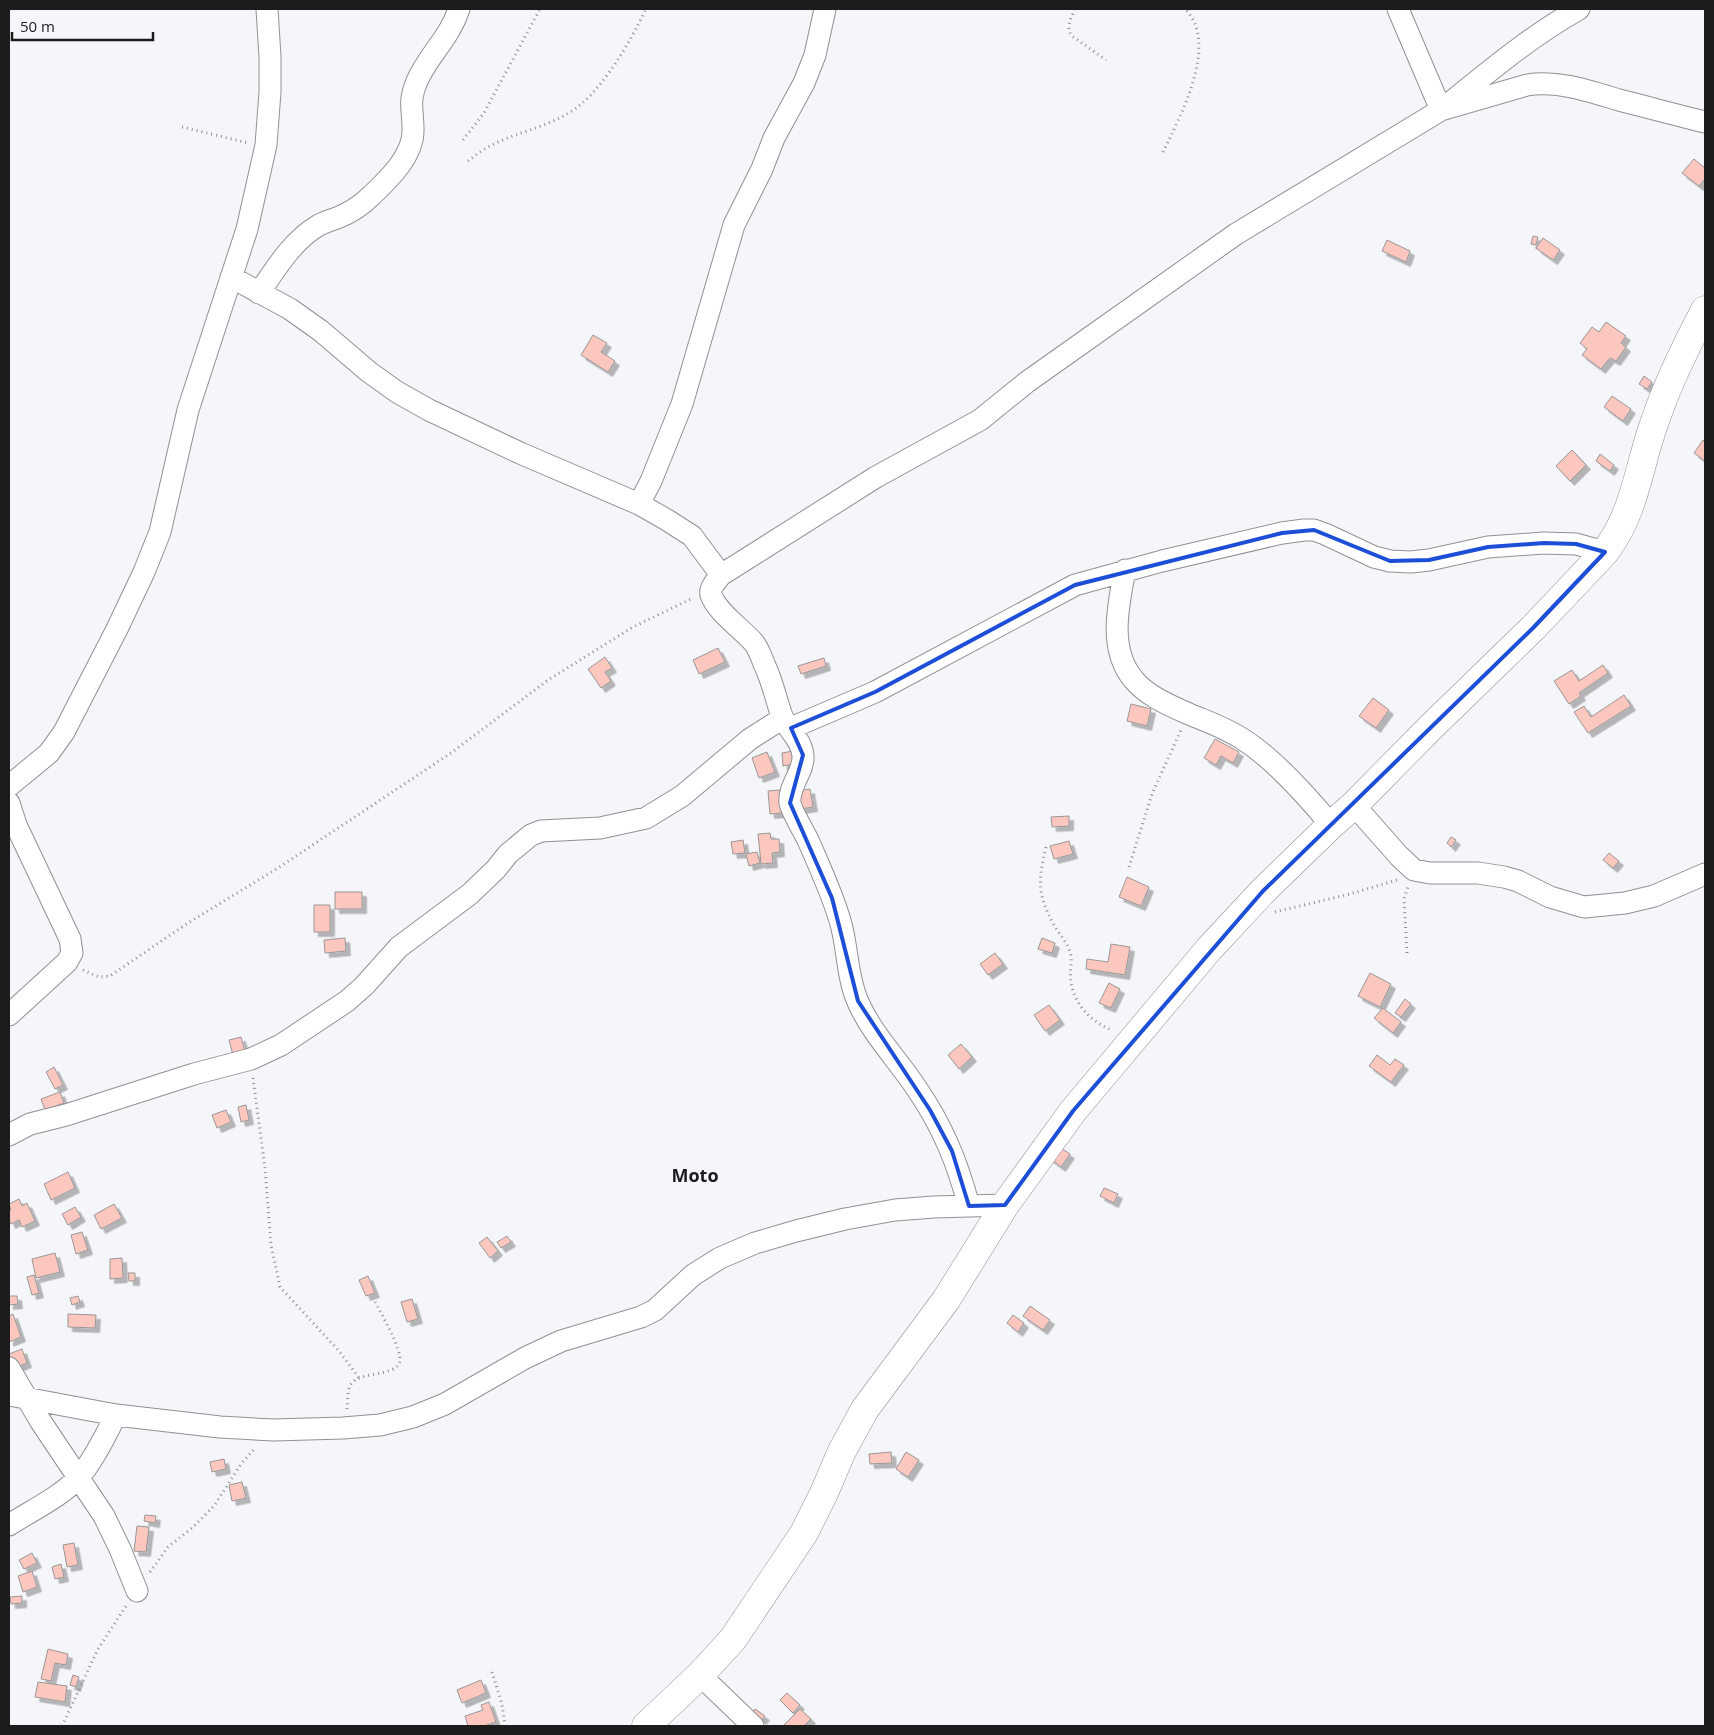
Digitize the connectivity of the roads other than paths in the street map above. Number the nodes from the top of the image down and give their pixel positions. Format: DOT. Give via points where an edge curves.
graph roads {
  1 [pos="267,9"];
  2 [pos="459,9"];
  3 [pos="825,9"];
  4 [pos="1398,9"];
  5 [pos="1579,9"];
  6 [pos="1441,110"];
  7 [pos="1705,122"];
  8 [pos="231,277"];
  9 [pos="259,293"];
  10 [pos="1705,310"];
  11 [pos="639,504"];
  12 [pos="1605,552"];
  13 [pos="1125,570"];
  14 [pos="716,582"];
  15 [pos="787,723"];
  16 [pos="9,786"];
  17 [pos="9,804"];
  18 [pos="1354,805"];
  19 [pos="1331,825"];
  20 [pos="1705,874"];
  21 [pos="9,1015"];
  22 [pos="9,1135"];
  23 [pos="1006,1205"];
  24 [pos="969,1206"];
  25 [pos="9,1368"];
  26 [pos="17,1396"];
  27 [pos="116,1415"];
  28 [pos="79,1477"];
  29 [pos="9,1525"];
  30 [pos="137,1591"];
  31 [pos="700,1675"];
  32 [pos="646,1726"];
  33 [pos="753,1726"];
  1 -- 8 [label="street" via="270,92 266,145 247,229"];
  2 -- 9 [label="street" via="450,32 417,82 411,99 414,128 406,155 372,196 356,208 321,224 292,247"];
  3 -- 11 [label="street" via="815,54 804,83 774,138 734,225 682,404"];
  4 -- 6 [label="street"];
  5 -- 6 [label="street" via="1541,32"];
  6 -- 7 [label="street" via="1542,83 1559,84"];
  6 -- 14 [label="street" via="1236,234 1026,382 980,420 876,477"];
  8 -- 9 [label="street"];
  8 -- 16 [label="street" via="188,410 160,532 144,572 64,732 49,753"];
  9 -- 11 [label="street" via="290,310 369,372 429,410"];
  10 -- 12 [label="street" via="1657,414 1629,511"];
  11 -- 14 [label="street" via="692,536"];
  12 -- 13 [label="street" via="1576,544 1544,544 1488,547 1429,560 1390,562 1325,534 1304,530"];
  12 -- 18 [label="street"];
  13 -- 15 [label="street" via="1075,585 875,692"];
  13 -- 19 [label="street" via="1117,632 1125,666 1134,680 1144,690 1245,741 1307,797"];
  14 -- 15 [label="street" via="711,594 718,606 755,644"];
  15 -- 22 [label="street" via="750,739 682,796 646,818 600,828 541,831 531,835 470,894 399,947 347,1001 281,1045 251,1059 30,1124"];
  15 -- 24 [label="street" via="799,741 803,755 790,803 835,907 858,1002 934,1116 952,1152"];
  17 -- 21 [label="street" via="70,939 72,953 67,962"];
  18 -- 19 [label="street"];
  18 -- 20 [label="street" via="1413,873 1478,873 1504,877 1550,897 1584,907 1626,903 1654,896"];
  19 -- 23 [label="street" via="1209,949 1073,1111"];
  23 -- 24 [label="street"];
  23 -- 31 [label="street" via="946,1300 865,1409 804,1533 733,1638"];
  24 -- 27 [label="street" via="895,1210 756,1243 720,1258 692,1275 655,1310 544,1349 445,1404 413,1417 343,1428 272,1430 220,1428"];
  25 -- 26 [label="street"];
  26 -- 27 [label="street"];
  26 -- 28 [label="street"];
  27 -- 28 [label="street"];
  28 -- 29 [label="street"];
  28 -- 30 [label="street" via="110,1527"];
  31 -- 32 [label="street"];
  31 -- 33 [label="street"];
}
